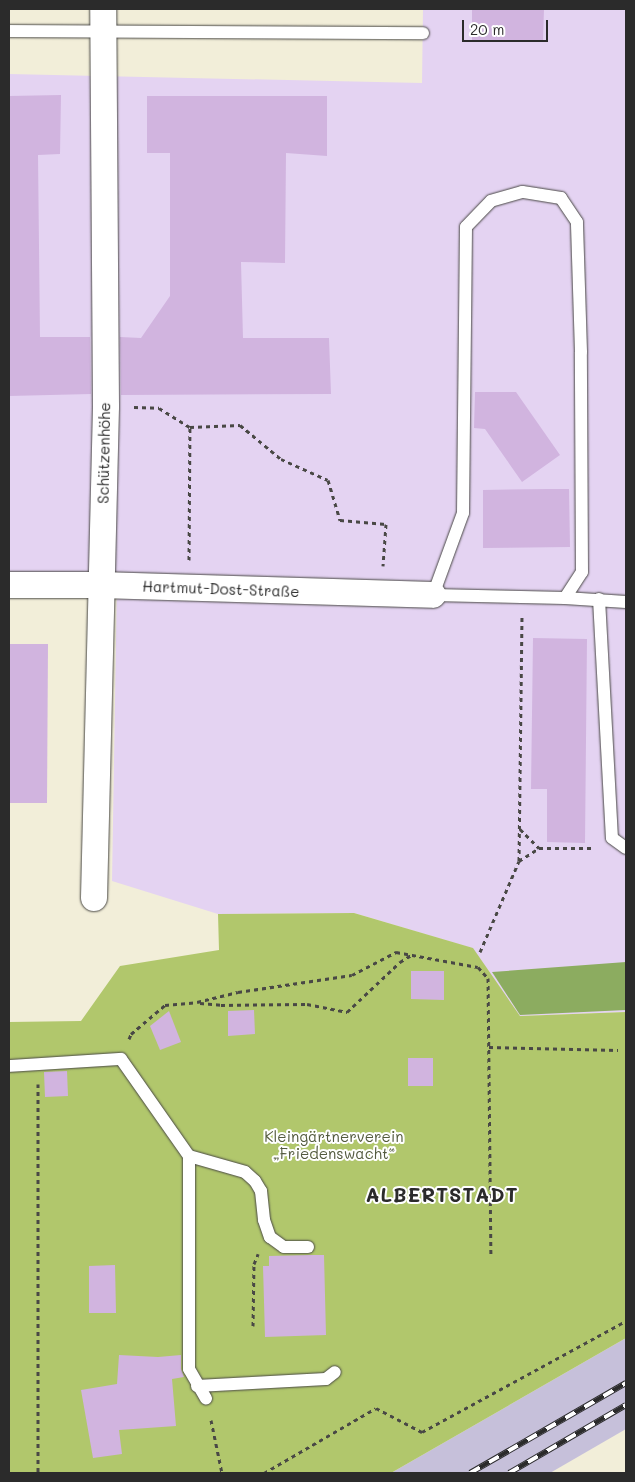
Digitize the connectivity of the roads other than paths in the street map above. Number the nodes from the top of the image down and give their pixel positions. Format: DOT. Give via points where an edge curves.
graph roads {
  1 [pos="103,20"];
  2 [pos="9,31"];
  3 [pos="423,33"];
  4 [pos="9,585"];
  5 [pos="100,585"];
  6 [pos="433,595"];
  7 [pos="565,598"];
  8 [pos="599,599"];
  9 [pos="626,602"];
  10 [pos="626,848"];
  11 [pos="94,898"];
  12 [pos="9,1066"];
  13 [pos="189,1156"];
  14 [pos="308,1247"];
  15 [pos="335,1372"];
  16 [pos="197,1386"];
  17 [pos="206,1399"];
  1 -- 2 [label="lane"];
  1 -- 3 [label="lane"];
  1 -- 5 [label="street, Schützenhöhe" via="106,406"];
  4 -- 5 [label="street, Hartmut-Dost-Straße"];
  5 -- 6 [label="street, Hartmut-Dost-Straße"];
  5 -- 11 [label="street, Schützenhöhe"];
  6 -- 7 [label="lane"];
  6 -- 7 [label="lane" via="462,513 466,227 491,201 522,192 561,198 577,222 582,572"];
  7 -- 8 [label="lane"];
  8 -- 9 [label="lane"];
  8 -- 10 [label="lane" via="612,838"];
  12 -- 13 [label="lane" via="122,1059"];
  13 -- 14 [label="lane" via="235,1167 255,1180 261,1190 264,1220 270,1237 284,1247"];
  13 -- 16 [label="lane" via="189,1369"];
  15 -- 16 [label="lane" via="326,1379"];
  16 -- 17 [label="lane"];
}
